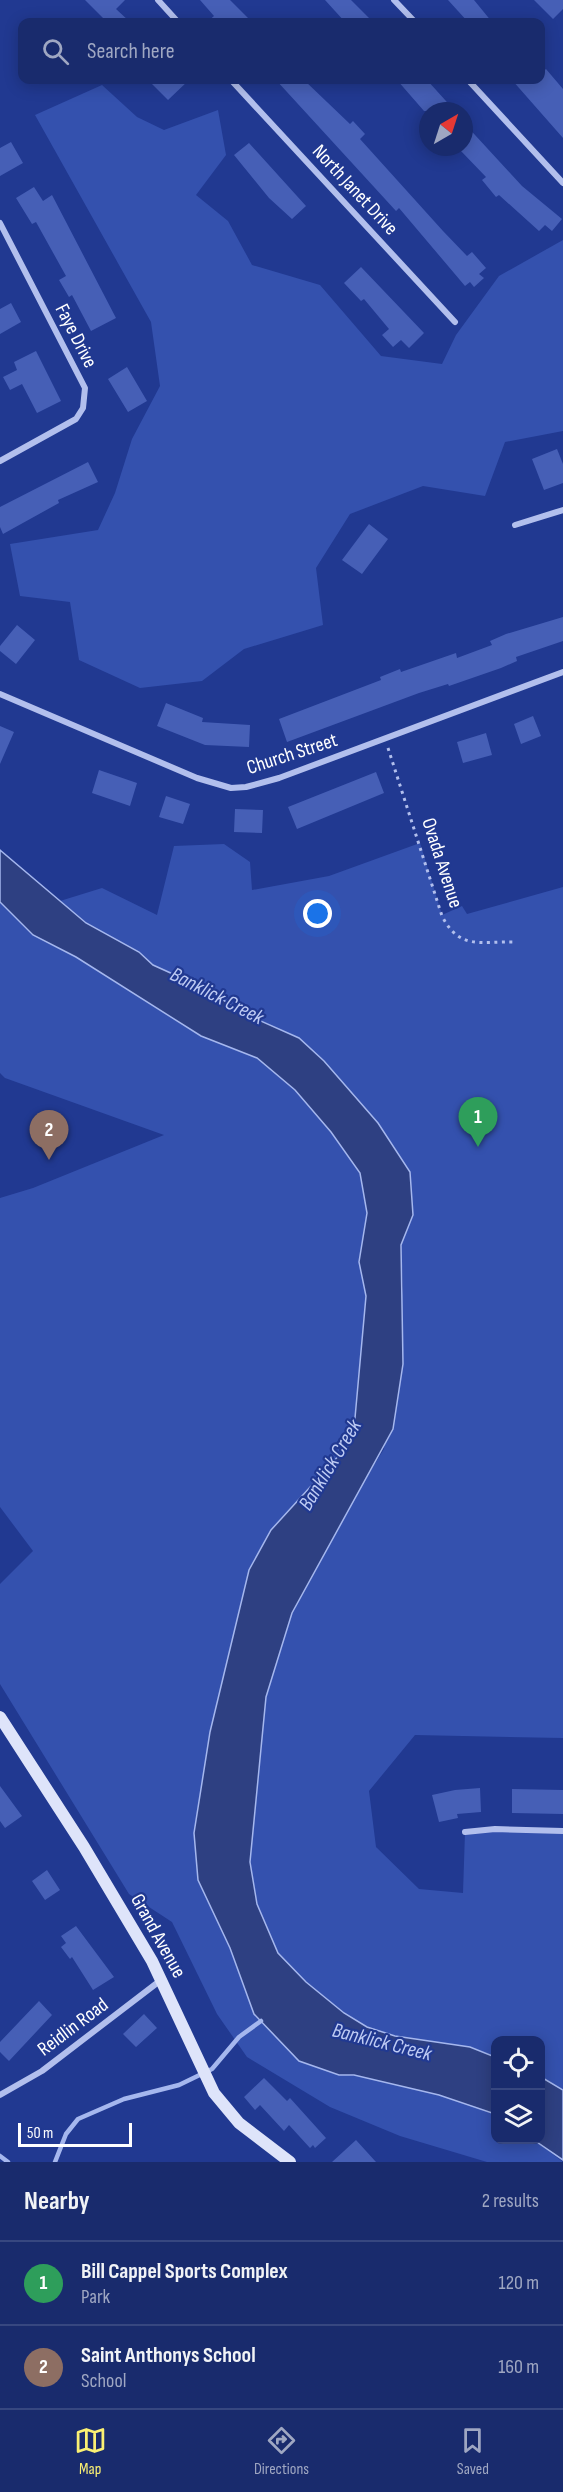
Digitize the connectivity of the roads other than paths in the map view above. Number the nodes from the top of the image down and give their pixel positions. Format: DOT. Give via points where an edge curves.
graph roads {
  1 [pos="158,0"];
  2 [pos="394,0"];
  3 [pos="174,18"];
  4 [pos="411,18"];
  5 [pos="235,84"];
  6 [pos="472,84"];
  7 [pos="563,183"];
  8 [pos="0,223"];
  9 [pos="455,322"];
  10 [pos="0,461"];
  11 [pos="563,510"];
  12 [pos="515,525"];
  13 [pos="563,672"];
  14 [pos="0,694"];
  15 [pos="0,1717"];
  16 [pos="563,1831"];
  17 [pos="465,1832"];
  18 [pos="162,1980"];
  19 [pos="0,2095"];
  20 [pos="290,2162"];
  1 -- 3 [label="street"];
  2 -- 4 [label="street"];
  5 -- 9 [label="street, North Janet Drive"];
  6 -- 7 [label="street"];
  8 -- 10 [label="street, Faye Drive" via="85,388 83,408 76,419"];
  11 -- 12 [label="street"];
  13 -- 14 [label="street, Church Street" via="279,778 231,788 197,778"];
  15 -- 18 [label="street, Grand Avenue" via="84,1847"];
  16 -- 17 [label="street"];
  18 -- 19 [label="street, Reidlin Road" via="42,2071"];
  18 -- 20 [label="street, Grand Avenue" via="210,2085 239,2122"];
}
